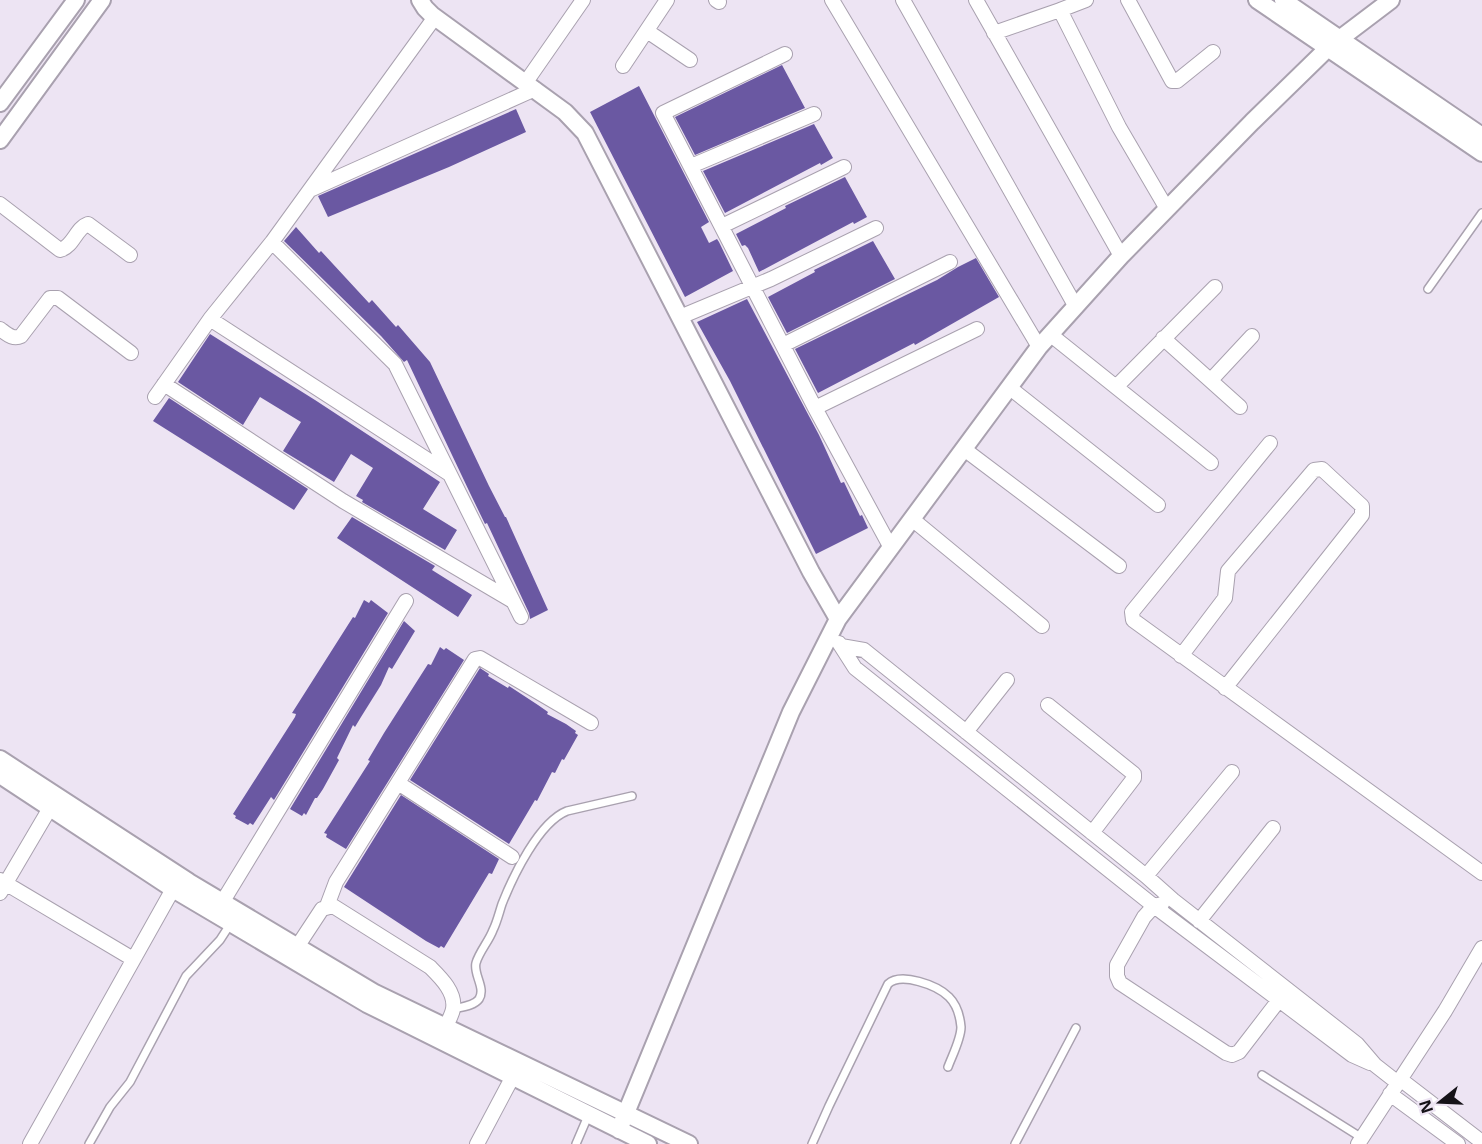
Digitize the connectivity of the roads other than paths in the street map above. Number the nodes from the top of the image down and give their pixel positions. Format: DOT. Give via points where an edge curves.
graph roads {
  1 [pos="76,0"];
  2 [pos="102,0"];
  3 [pos="420,0"];
  4 [pos="583,0"];
  5 [pos="667,0"];
  6 [pos="832,0"];
  7 [pos="903,0"];
  8 [pos="976,0"];
  9 [pos="1086,0"];
  10 [pos="1128,0"];
  11 [pos="1257,0"];
  12 [pos="1283,0"];
  13 [pos="1391,0"];
  14 [pos="1060,10"];
  15 [pos="435,17"];
  16 [pos="647,31"];
  17 [pos="994,33"];
  18 [pos="1335,42"];
  19 [pos="1212,52"];
  20 [pos="785,54"];
  21 [pos="690,60"];
  22 [pos="623,66"];
  23 [pos="531,86"];
  24 [pos="0,103"];
  25 [pos="814,114"];
  26 [pos="1482,136"];
  27 [pos="0,141"];
  28 [pos="1482,153"];
  29 [pos="691,166"];
  30 [pos="844,167"];
  31 [pos="310,189"];
  32 [pos="0,204"];
  33 [pos="1167,209"];
  34 [pos="1482,213"];
  35 [pos="722,226"];
  36 [pos="876,228"];
  37 [pos="272,242"];
  38 [pos="130,255"];
  39 [pos="1121,256"];
  40 [pos="950,262"];
  41 [pos="753,287"];
  42 [pos="1215,287"];
  43 [pos="1428,289"];
  44 [pos="1076,307"];
  45 [pos="680,318"];
  46 [pos="210,319"];
  47 [pos="0,329"];
  48 [pos="977,329"];
  49 [pos="1051,335"];
  50 [pos="1252,336"];
  51 [pos="1163,338"];
  52 [pos="783,345"];
  53 [pos="1039,347"];
  54 [pos="131,353"];
  55 [pos="1211,380"];
  56 [pos="164,384"];
  57 [pos="1116,387"];
  58 [pos="1010,388"];
  59 [pos="155,398"];
  60 [pos="1240,406"];
  61 [pos="815,408"];
  62 [pos="1270,443"];
  63 [pos="964,449"];
  64 [pos="1211,462"];
  65 [pos="449,474"];
  66 [pos="1158,505"];
  67 [pos="912,519"];
  68 [pos="891,548"];
  69 [pos="1119,566"];
  70 [pos="512,600"];
  71 [pos="406,601"];
  72 [pos="521,617"];
  73 [pos="838,619"];
  74 [pos="1042,626"];
  75 [pos="836,640"];
  76 [pos="1180,656"];
  77 [pos="1007,680"];
  78 [pos="1225,688"];
  79 [pos="1047,705"];
  80 [pos="591,723"];
  81 [pos="966,732"];
  82 [pos="0,759"];
  83 [pos="1004,762"];
  84 [pos="1232,772"];
  85 [pos="0,775"];
  86 [pos="992,777"];
  87 [pos="398,783"];
  88 [pos="632,796"];
  89 [pos="50,808"];
  90 [pos="1272,828"];
  91 [pos="1092,833"];
  92 [pos="512,857"];
  93 [pos="1482,873"];
  94 [pos="1146,876"];
  95 [pos="2,886"];
  96 [pos="173,889"];
  97 [pos="1173,900"];
  98 [pos="223,901"];
  99 [pos="327,906"];
  100 [pos="1154,906"];
  101 [pos="235,917"];
  102 [pos="1199,921"];
  103 [pos="297,947"];
  104 [pos="1482,948"];
  105 [pos="133,959"];
  106 [pos="1279,1000"];
  107 [pos="453,1009"];
  108 [pos="446,1027"];
  109 [pos="1076,1028"];
  110 [pos="1375,1065"];
  111 [pos="948,1067"];
  112 [pos="1262,1075"];
  113 [pos="512,1078"];
  114 [pos="1396,1085"];
  115 [pos="625,1113"];
  116 [pos="589,1116"];
  117 [pos="618,1130"];
  118 [pos="1363,1142"];
  119 [pos="1482,1142"];
  120 [pos="30,1144"];
  121 [pos="89,1144"];
  122 [pos="477,1144"];
  123 [pos="576,1144"];
  124 [pos="648,1144"];
  125 [pos="689,1144"];
  126 [pos="812,1144"];
  127 [pos="1015,1144"];
  128 [pos="1458,1144"];
  1 -- 24 [label="street"];
  2 -- 27 [label="street"];
  3 -- 15 [label="street"];
  4 -- 23 [label="street"];
  5 -- 16 [label="street"];
  6 -- 53 [label="street"];
  7 -- 44 [label="street"];
  8 -- 17 [label="street"];
  9 -- 14 [label="street"];
  10 -- 19 [label="street" via="1172,81"];
  11 -- 18 [label="street"];
  12 -- 18 [label="street"];
  13 -- 18 [label="street"];
  14 -- 17 [label="street"];
  14 -- 33 [label="street" via="1119,127"];
  15 -- 23 [label="street"];
  15 -- 31 [label="street"];
  16 -- 21 [label="street"];
  16 -- 22 [label="street"];
  17 -- 39 [label="street"];
  18 -- 26 [label="street"];
  18 -- 28 [label="street"];
  18 -- 33 [label="street"];
  20 -- 29 [label="street" via="663,113"];
  23 -- 31 [label="street"];
  23 -- 45 [label="street" via="585,132"];
  25 -- 29 [label="street"];
  29 -- 35 [label="street"];
  30 -- 35 [label="street"];
  31 -- 37 [label="street"];
  32 -- 38 [label="street" via="60,250 88,224"];
  33 -- 39 [label="street"];
  34 -- 43 [label="lane"];
  35 -- 41 [label="street"];
  36 -- 41 [label="street"];
  37 -- 46 [label="street"];
  37 -- 65 [label="street" via="395,364"];
  39 -- 44 [label="street"];
  40 -- 52 [label="street"];
  41 -- 45 [label="street"];
  41 -- 52 [label="street"];
  42 -- 51 [label="street"];
  44 -- 49 [label="street"];
  45 -- 73 [label="street"];
  46 -- 56 [label="street"];
  46 -- 65 [label="street"];
  47 -- 54 [label="street" via="11,337 21,336 54,297"];
  48 -- 61 [label="street"];
  49 -- 53 [label="street"];
  49 -- 57 [label="street"];
  50 -- 55 [label="street"];
  51 -- 55 [label="street"];
  51 -- 57 [label="street"];
  52 -- 61 [label="street"];
  53 -- 58 [label="street"];
  55 -- 60 [label="street"];
  56 -- 59 [label="street"];
  56 -- 70 [label="street" via="343,501"];
  57 -- 64 [label="street"];
  58 -- 63 [label="street"];
  58 -- 66 [label="street"];
  61 -- 68 [label="street"];
  62 -- 76 [label="street" via="1132,612 1133,620"];
  63 -- 67 [label="street"];
  63 -- 69 [label="street"];
  65 -- 70 [label="street"];
  67 -- 68 [label="street"];
  67 -- 74 [label="street"];
  68 -- 73 [label="street"];
  70 -- 72 [label="street"];
  71 -- 98 [label="street"];
  73 -- 75 [label="street"];
  75 -- 81 [label="street" via="864,650"];
  75 -- 86 [label="street" via="855,668"];
  75 -- 115 [label="street" via="791,712"];
  76 -- 78 [label="street"];
  76 -- 78 [label="street" via="1225,598 1228,571 1314,470 1322,469 1362,506 1362,515"];
  77 -- 81 [label="street"];
  78 -- 93 [label="street"];
  79 -- 91 [label="street" via="1134,774"];
  80 -- 87 [label="street" via="480,658 475,659"];
  81 -- 83 [label="street"];
  82 -- 98 [label="street"];
  83 -- 86 [label="street"];
  83 -- 91 [label="street"];
  84 -- 94 [label="street"];
  85 -- 89 [label="street"];
  86 -- 100 [label="street"];
  87 -- 92 [label="street"];
  87 -- 99 [label="street" via="336,882"];
  88 -- 107 [label="lane" via="567,811 549,821 523,861 477,961 479,998"];
  89 -- 95 [label="street"];
  89 -- 96 [label="street"];
  90 -- 102 [label="street"];
  91 -- 94 [label="street"];
  94 -- 97 [label="street"];
  95 -- 105 [label="street"];
  96 -- 101 [label="street"];
  96 -- 105 [label="street"];
  97 -- 100 [label="street"];
  97 -- 102 [label="street"];
  98 -- 101 [label="street"];
  99 -- 103 [label="street"];
  99 -- 107 [label="street" via="333,906 430,967 449,991"];
  100 -- 106 [label="street"];
  100 -- 106 [label="street" via="1117,965 1120,983 1232,1055 1239,1052"];
  101 -- 103 [label="street"];
  101 -- 113 [label="street" via="367,1004"];
  101 -- 121 [label="lane" via="220,940 186,976 130,1083"];
  102 -- 110 [label="street" via="1357,1044"];
  103 -- 108 [label="street" via="375,993"];
  104 -- 114 [label="street"];
  105 -- 120 [label="street"];
  106 -- 110 [label="street" via="1352,1055"];
  107 -- 108 [label="street"];
  108 -- 115 [label="street"];
  109 -- 127 [label="lane"];
  110 -- 114 [label="street"];
  111 -- 126 [label="lane" via="961,1029 954,1003 947,994 928,985 901,978 893,980"];
  112 -- 118 [label="lane"];
  113 -- 116 [label="street"];
  113 -- 122 [label="street"];
  114 -- 118 [label="street"];
  114 -- 119 [label="street"];
  114 -- 128 [label="street"];
  115 -- 117 [label="street"];
  115 -- 125 [label="street"];
  116 -- 117 [label="street"];
  116 -- 123 [label="lane"];
  117 -- 124 [label="street"];
}
